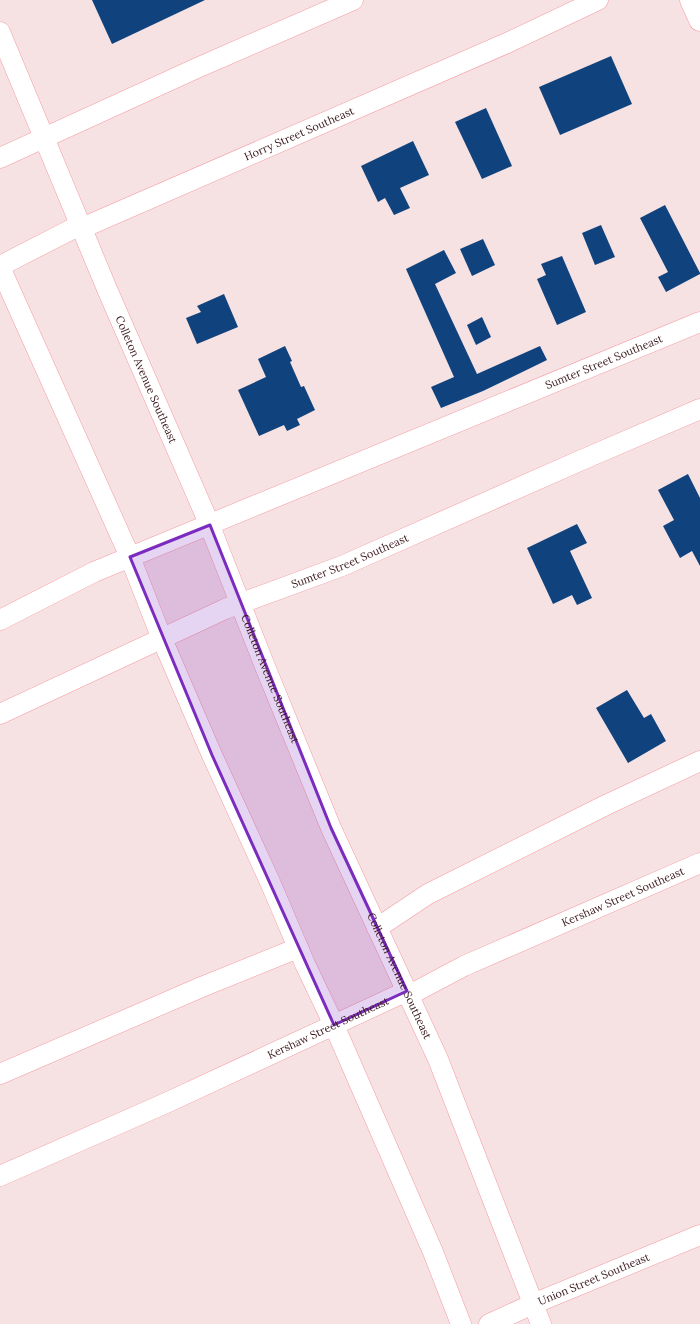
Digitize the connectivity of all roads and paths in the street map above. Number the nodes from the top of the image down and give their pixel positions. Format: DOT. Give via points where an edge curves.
graph roads {
  1 [pos="353,0"];
  2 [pos="598,0"];
  3 [pos="691,0"];
  4 [pos="700,20"];
  5 [pos="0,32"];
  6 [pos="44,138"];
  7 [pos="0,158"];
  8 [pos="80,225"];
  9 [pos="0,266"];
  10 [pos="700,322"];
  11 [pos="700,409"];
  12 [pos="210,525"];
  13 [pos="130,557"];
  14 [pos="240,603"];
  15 [pos="0,620"];
  16 [pos="162,639"];
  17 [pos="0,714"];
  18 [pos="700,761"];
  19 [pos="700,863"];
  20 [pos="377,928"];
  21 [pos="298,948"];
  22 [pos="407,991"];
  23 [pos="334,1025"];
  24 [pos="0,1074"];
  25 [pos="0,1176"];
  26 [pos="700,1235"];
  27 [pos="533,1304"];
  28 [pos="461,1324"];
  29 [pos="489,1324"];
  30 [pos="541,1324"];
  1 -- 6 [label="street"];
  2 -- 8 [label="street, Horry Street Southeast" via="507,43 104,219 89,225"];
  3 -- 4 [label="street"];
  5 -- 6 [label="street, Colleton Avenue Southeast"];
  6 -- 7 [label="street"];
  6 -- 8 [label="street, Colleton Avenue Southeast"];
  8 -- 9 [label="street, Horry Street Southeast"];
  8 -- 12 [label="street, Colleton Avenue Southeast"];
  9 -- 13 [label="street"];
  10 -- 12 [label="street, Sumter Street Southeast"];
  11 -- 14 [label="street, Sumter Street Southeast" via="342,566"];
  12 -- 13 [label="street, Sumter Street Southeast"];
  12 -- 14 [label="street, Colleton Avenue Southeast"];
  13 -- 15 [label="street, Sumter Street Southeast" via="94,572"];
  13 -- 16 [label="street"];
  14 -- 16 [label="street, Sumter Street Southeast"];
  14 -- 20 [label="street, Colleton Avenue Southeast" via="331,828"];
  16 -- 17 [label="street, Sumter Street Southeast"];
  16 -- 21 [label="street"];
  18 -- 20 [label="street" via="428,894"];
  19 -- 22 [label="street, Kershaw Street Southeast" via="464,966 414,992"];
  20 -- 22 [label="street, Colleton Avenue Southeast"];
  21 -- 23 [label="street"];
  21 -- 24 [label="street"];
  22 -- 23 [label="street, Kershaw Street Southeast"];
  22 -- 27 [label="street, Colleton Avenue Southeast" via="438,1059"];
  23 -- 25 [label="street, Kershaw Street Southeast"];
  23 -- 28 [label="street" via="433,1252"];
  26 -- 27 [label="street, Union Street Southeast"];
  27 -- 29 [label="street, Union Street Southeast"];
  27 -- 30 [label="street, Colleton Avenue Southeast"];
}
